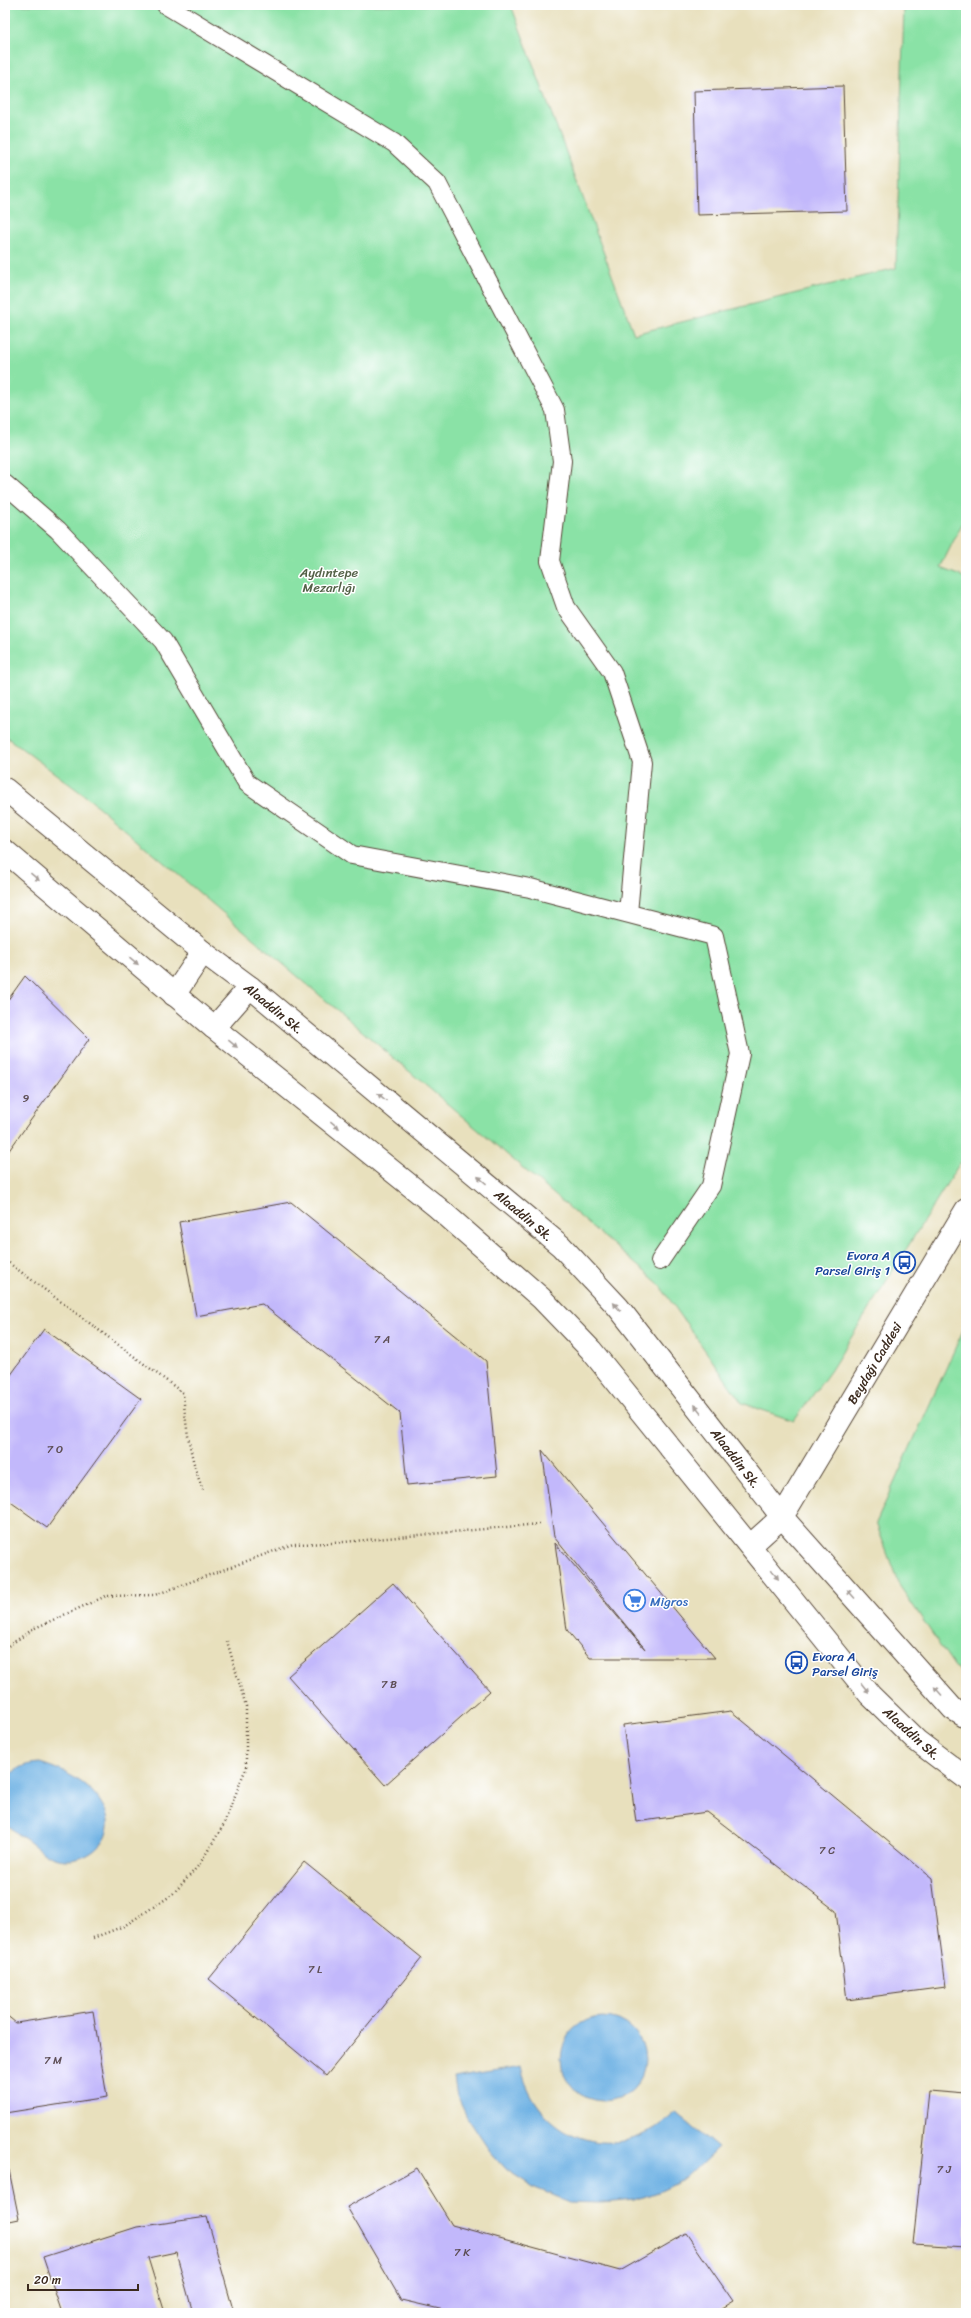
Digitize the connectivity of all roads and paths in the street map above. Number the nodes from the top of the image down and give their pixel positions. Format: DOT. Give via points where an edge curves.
graph roads {
  1 [pos="166,5"];
  2 [pos="5,484"];
  3 [pos="5,789"];
  4 [pos="5,851"];
  5 [pos="628,913"];
  6 [pos="203,952"];
  7 [pos="250,987"];
  8 [pos="174,995"];
  9 [pos="214,1028"];
  10 [pos="966,1210"];
  11 [pos="660,1261"];
  12 [pos="9,1263"];
  13 [pos="203,1490"];
  14 [pos="782,1517"];
  15 [pos="539,1524"];
  16 [pos="751,1545"];
  17 [pos="227,1641"];
  18 [pos="5,1648"];
  19 [pos="966,1717"];
  20 [pos="966,1778"];
  21 [pos="93,1938"];
  1 -- 5 [label="lane" via="394,143 437,183 555,410 562,461 550,561 566,607 612,672 642,762"];
  2 -- 5 [label="lane" via="58,530 163,640 247,783 352,855 530,888"];
  3 -- 6 [label="street, Alaaddin Sk."];
  4 -- 8 [label="street, Alaaddin Sk., one-way"];
  5 -- 11 [label="lane" via="714,936 740,1054 711,1186"];
  6 -- 7 [label="street, Alaaddin Sk."];
  6 -- 8 [label="street"];
  7 -- 9 [label="street"];
  14 -- 7 [label="street, Alaaddin Sk., one-way" via="618,1307 561,1246"];
  8 -- 9 [label="street, Alaaddin Sk."];
  9 -- 16 [label="street, Alaaddin Sk., one-way" via="437,1207 541,1298 591,1350"];
  10 -- 14 [label="street, Beydağı Caddesi"];
  12 -- 13 [label="path" via="183,1393 185,1423 194,1467"];
  14 -- 16 [label="street, Beydağı Caddesi"];
  19 -- 14 [label="street, Alaaddin Sk., one-way" via="953,1709"];
  15 -- 18 [label="path" via="333,1543 293,1544 156,1594 106,1596 35,1628"];
  16 -- 20 [label="street, Alaaddin Sk., one-way" via="870,1694 917,1741"];
  17 -- 21 [label="path" via="246,1706 246,1768 223,1826 199,1865 172,1895 124,1926"];
}
